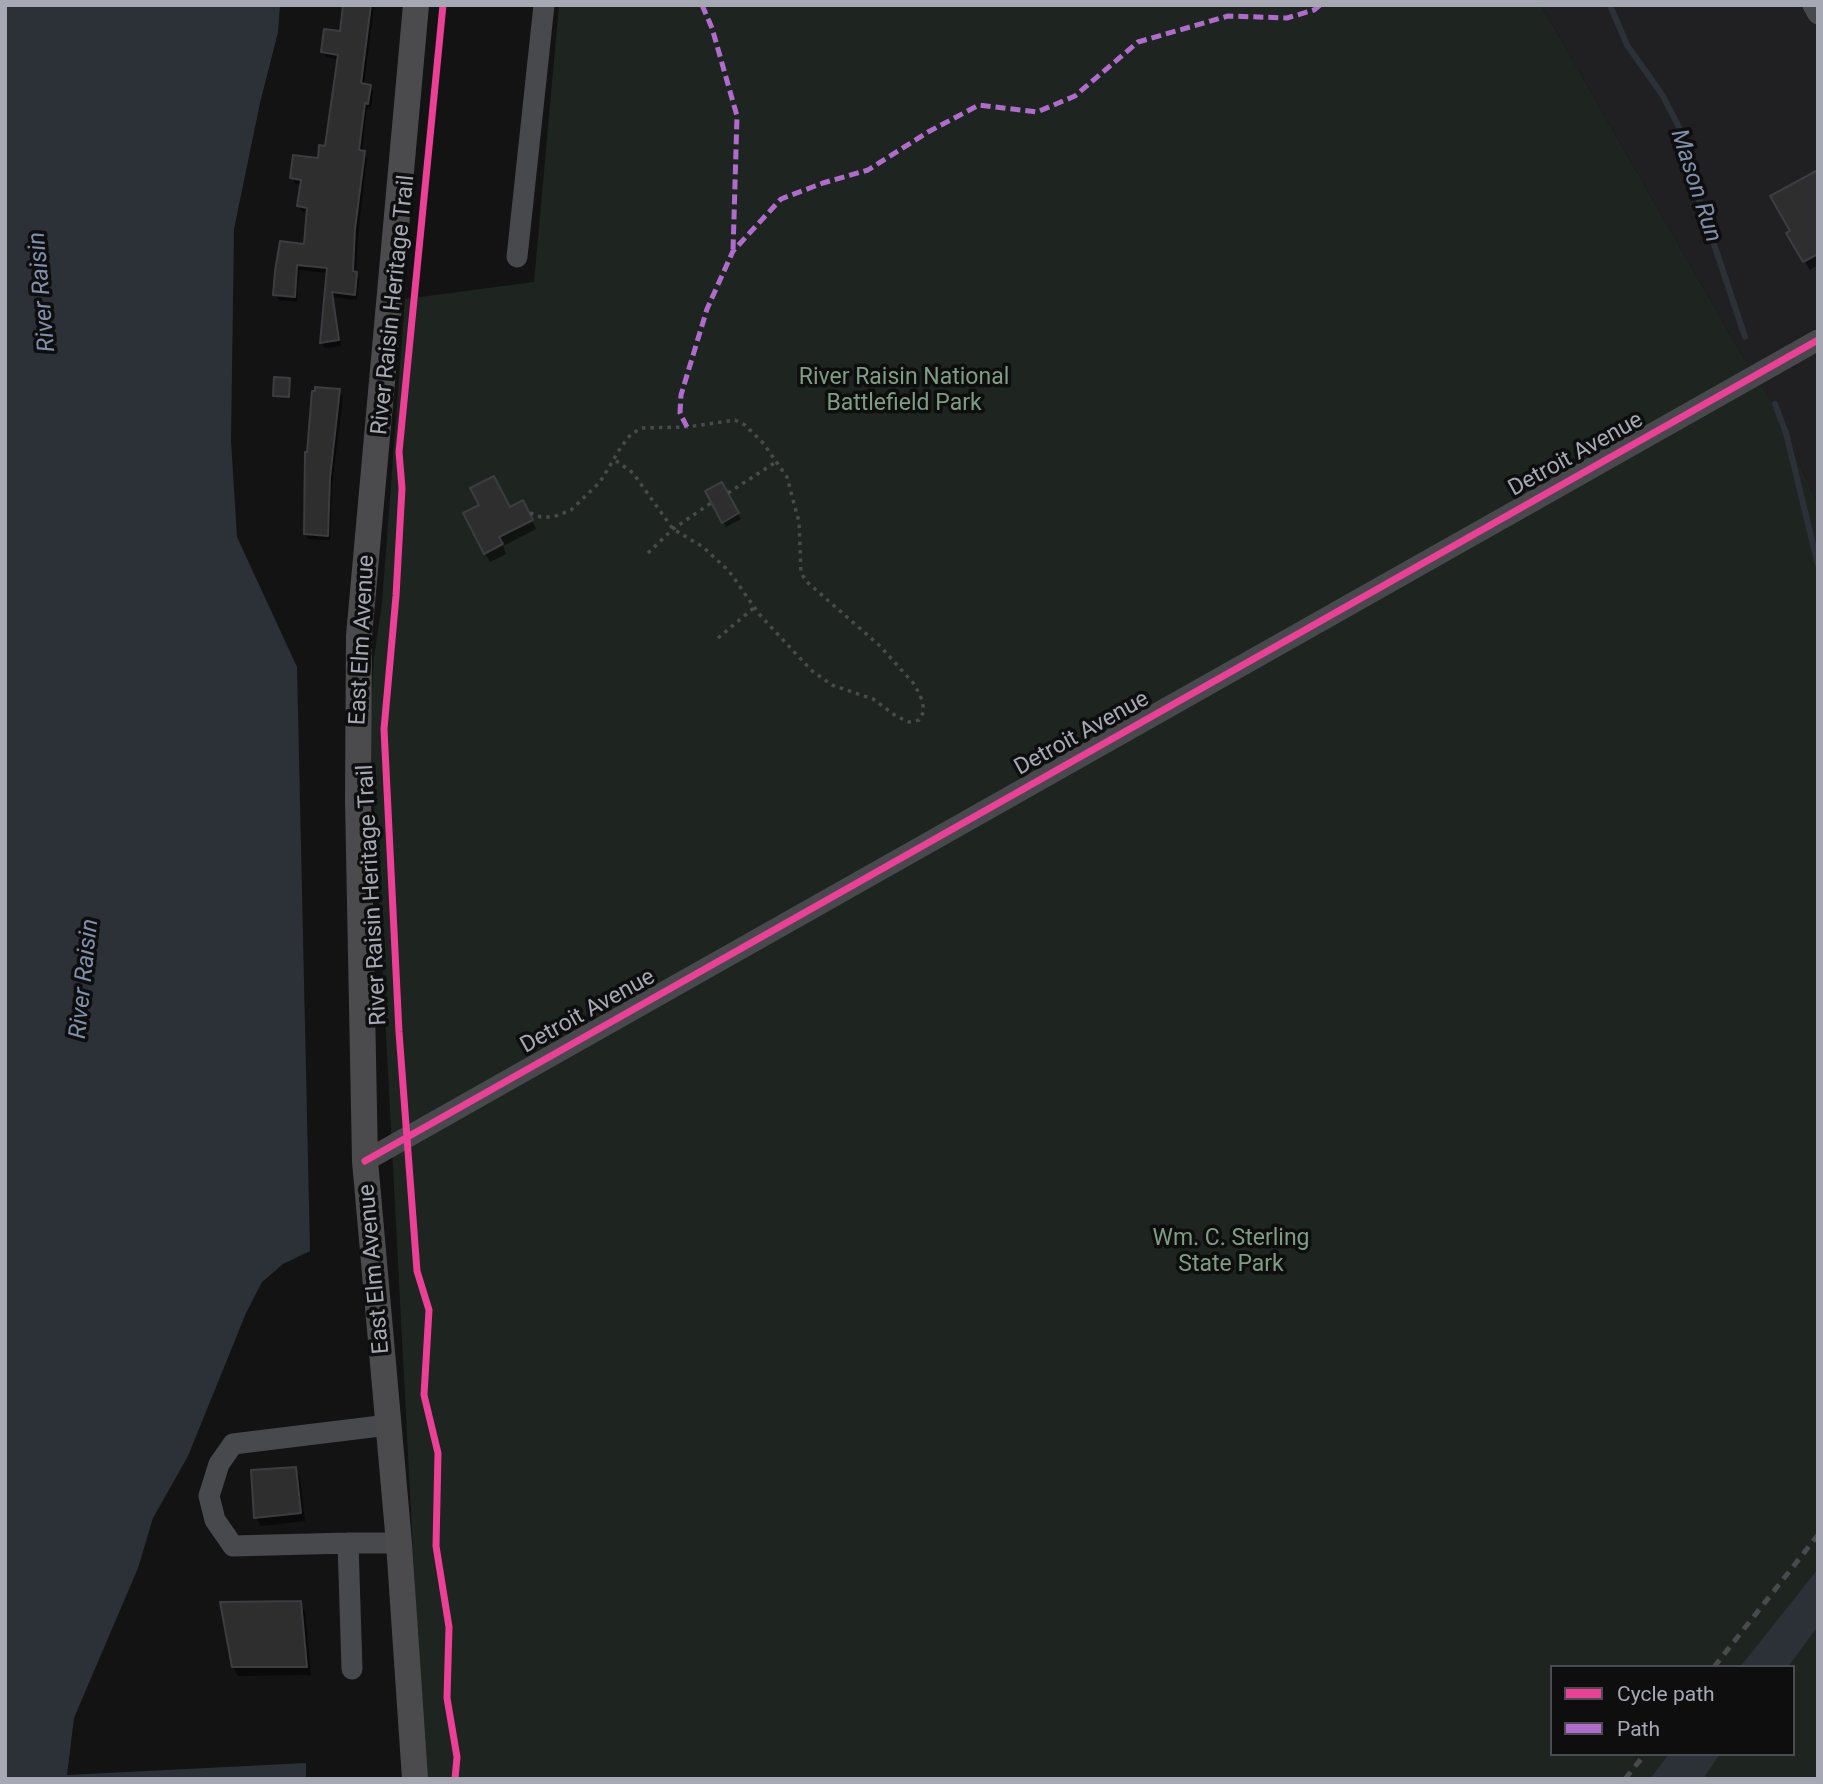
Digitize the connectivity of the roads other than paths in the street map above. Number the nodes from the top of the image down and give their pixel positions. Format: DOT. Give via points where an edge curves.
graph roads {
  1 [pos="416,5"];
  2 [pos="544,5"];
  3 [pos="1813,5"];
  4 [pos="1818,14"];
  5 [pos="517,257"];
  6 [pos="1818,340"];
  7 [pos="365,1161"];
  8 [pos="388,1425"];
  9 [pos="348,1543"];
  10 [pos="399,1543"];
  11 [pos="352,1669"];
  12 [pos="415,1779"];
  1 -- 7 [label="main road, East Elm Avenue" via="359,636"];
  2 -- 5 [label="street"];
  3 -- 4 [label="street"];
  6 -- 7 [label="street, Detroit Avenue"];
  7 -- 8 [label="main road, East Elm Avenue"];
  8 -- 9 [label="street" via="233,1444 219,1464 209,1496 215,1520 233,1546"];
  8 -- 10 [label="main road, East Elm Avenue"];
  9 -- 10 [label="street"];
  9 -- 11 [label="street"];
  10 -- 12 [label="main road, East Elm Avenue"];
}
